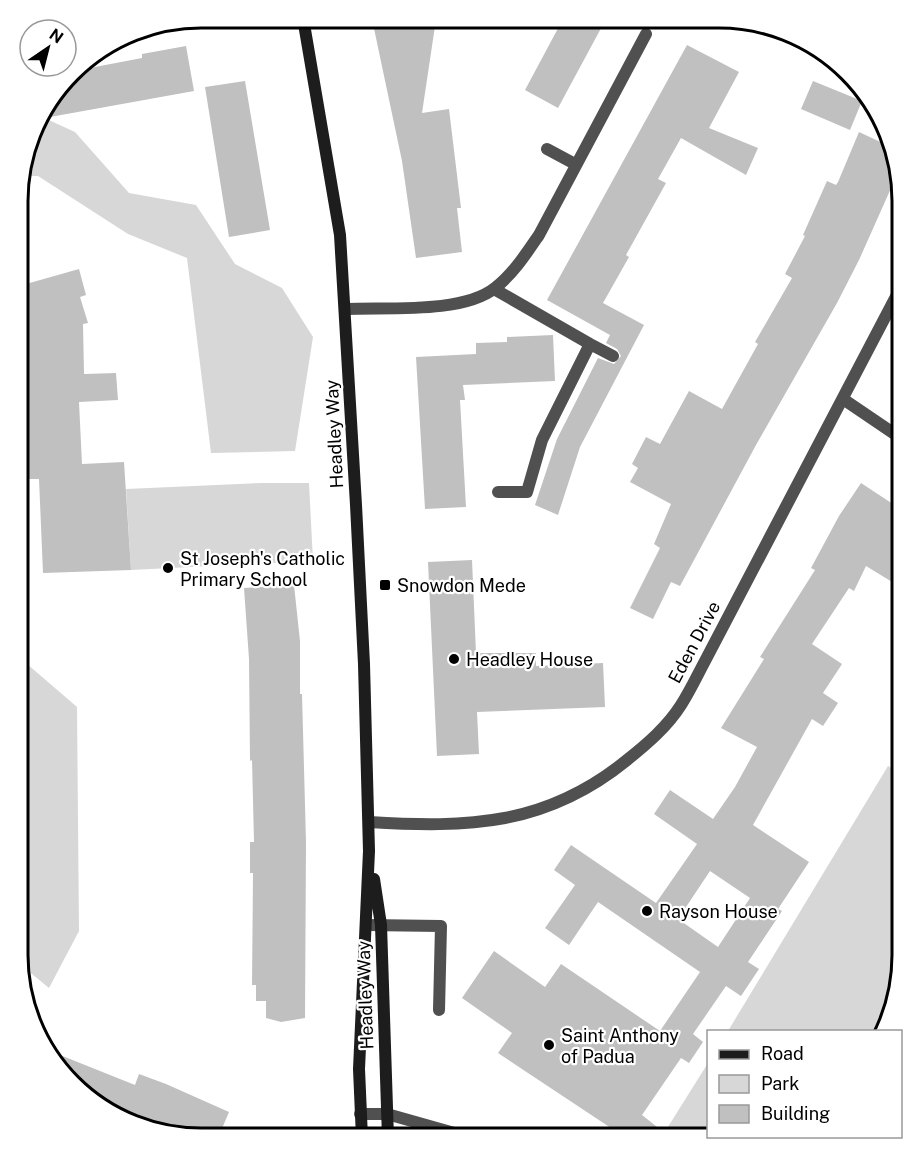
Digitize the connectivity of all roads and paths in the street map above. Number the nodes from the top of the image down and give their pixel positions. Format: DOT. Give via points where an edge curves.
graph roads {
  1 [pos="305,28"];
  2 [pos="646,34"];
  3 [pos="547,149"];
  4 [pos="575,164"];
  5 [pos="494,289"];
  6 [pos="892,305"];
  7 [pos="346,309"];
  8 [pos="590,344"];
  9 [pos="613,356"];
  10 [pos="843,399"];
  11 [pos="892,433"];
  12 [pos="498,492"];
  13 [pos="369,822"];
  14 [pos="369,851"];
  15 [pos="367,925"];
  16 [pos="381,925"];
  17 [pos="439,1010"];
  18 [pos="360,1114"];
  19 [pos="387,1114"];
  20 [pos="361,1127"];
  21 [pos="388,1127"];
  22 [pos="433,1127"];
  1 -- 7 [label="main road, Headley Way" via="337,214"];
  2 -- 4 [label="street"];
  3 -- 4 [label="street"];
  4 -- 5 [label="street" via="539,235"];
  5 -- 7 [label="street" via="455,304"];
  5 -- 8 [label="street"];
  6 -- 10 [label="street, Eden Drive"];
  7 -- 13 [label="main road, Headley Way"];
  8 -- 9 [label="street"];
  8 -- 12 [label="street" via="542,440 527,492"];
  10 -- 11 [label="street"];
  10 -- 13 [label="street, Eden Drive" via="681,706 656,737 606,778 547,809 469,823"];
  13 -- 14 [label="main road, Headley Way"];
  14 -- 15 [label="main road, Headley Way"];
  14 -- 16 [label="main road, Headley Way"];
  15 -- 16 [label="street"];
  15 -- 18 [label="main road, Headley Way"];
  16 -- 17 [label="street" via="441,926"];
  16 -- 19 [label="main road, Headley Way"];
  18 -- 19 [label="street"];
  18 -- 20 [label="main road, Headley Way"];
  19 -- 21 [label="main road, Headley Way"];
  19 -- 22 [label="street"];
}
